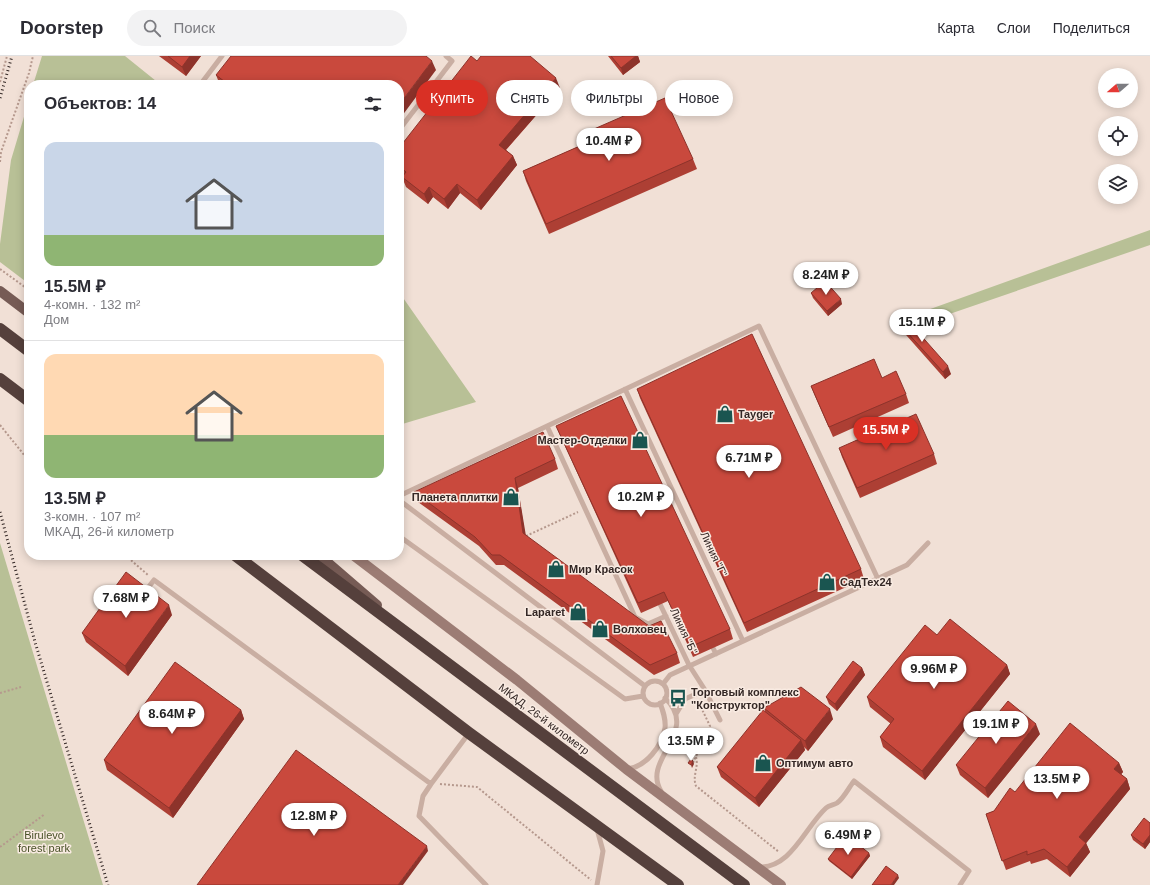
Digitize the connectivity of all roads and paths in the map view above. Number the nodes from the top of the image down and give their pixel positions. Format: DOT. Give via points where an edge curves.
graph roads {
  1 [pos="7,56"];
  2 [pos="33,56"];
  3 [pos="222,56"];
  4 [pos="446,56"];
  5 [pos="27,80"];
  6 [pos="204,80"];
  7 [pos="0,82"];
  8 [pos="24,87"];
  9 [pos="404,123"];
  10 [pos="0,162"];
  11 [pos="0,268"];
  12 [pos="24,286"];
  13 [pos="1,292"];
  14 [pos="24,309"];
  15 [pos="1,329"];
  16 [pos="730,340"];
  17 [pos="733,346"];
  18 [pos="24,347"];
  19 [pos="704,352"];
  20 [pos="707,358"];
  21 [pos="679,364"];
  22 [pos="682,370"];
  23 [pos="654,375"];
  24 [pos="1,379"];
  25 [pos="658,382"];
  26 [pos="626,389"];
  27 [pos="24,397"];
  28 [pos="599,402"];
  29 [pos="602,408"];
  30 [pos="573,414"];
  31 [pos="576,420"];
  32 [pos="0,425"];
  33 [pos="547,426"];
  34 [pos="24,455"];
  35 [pos="404,494"];
  36 [pos="404,504"];
  37 [pos="584,509"];
  38 [pos="526,537"];
  39 [pos="404,540"];
  40 [pos="928,543"];
  41 [pos="131,560"];
  42 [pos="242,560"];
  43 [pos="308,560"];
  44 [pos="325,560"];
  45 [pos="361,560"];
  46 [pos="878,579"];
  47 [pos="154,580"];
  48 [pos="144,593"];
  49 [pos="660,604"];
  50 [pos="793,611"];
  51 [pos="666,616"];
  52 [pos="796,617"];
  53 [pos="768,623"];
  54 [pos="771,628"];
  55 [pos="743,641"];
  56 [pos="427,648"];
  57 [pos="713,648"];
  58 [pos="716,654"];
  59 [pos="689,666"];
  60 [pos="663,684"];
  61 [pos="645,686"];
  62 [pos="21,687"];
  63 [pos="705,690"];
  64 [pos="0,694"];
  65 [pos="695,695"];
  66 [pos="643,696"];
  67 [pos="665,698"];
  68 [pos="660,703"];
  69 [pos="676,714"];
  70 [pos="720,720"];
  71 [pos="469,733"];
  72 [pos="696,757"];
  73 [pos="693,763"];
  74 [pos="626,769"];
  75 [pos="431,784"];
  76 [pos="664,797"];
  77 [pos="45,814"];
  78 [pos="596,824"];
  79 [pos="0,847"];
  80 [pos="784,856"];
  81 [pos="756,866"];
  82 [pos="591,880"];
  83 [pos="486,885"];
  84 [pos="597,885"];
  85 [pos="678,885"];
  86 [pos="744,885"];
  87 [pos="781,885"];
  88 [pos="960,885"];
  1 -- 7 [label="path"];
  2 -- 5 [label="path"];
  3 -- 6 [label="lane"];
  4 -- 9 [label="lane" via="452,61"];
  8 -- 10 [label="path" via="1,152"];
  11 -- 12 [label="path"];
  13 -- 14 [label="main road"];
  15 -- 18 [label="highway"];
  16 -- 17 [label="lane"];
  16 -- 19 [label="lane"];
  16 -- 46 [label="lane" via="759,326"];
  19 -- 20 [label="lane"];
  19 -- 21 [label="lane"];
  21 -- 22 [label="lane"];
  21 -- 23 [label="lane"];
  23 -- 25 [label="lane"];
  23 -- 26 [label="lane"];
  24 -- 27 [label="highway"];
  26 -- 28 [label="lane"];
  26 -- 55 [label="lane, Линия \"Г\""];
  28 -- 29 [label="lane"];
  28 -- 30 [label="lane"];
  30 -- 31 [label="lane"];
  30 -- 33 [label="lane"];
  32 -- 34 [label="path"];
  33 -- 35 [label="lane"];
  33 -- 37 [label="lane"];
  36 -- 61 [label="lane"];
  37 -- 38 [label="path"];
  37 -- 51 [label="lane" via="635,617 648,624"];
  39 -- 66 [label="lane" via="625,699"];
  40 -- 46 [label="lane" via="907,565"];
  41 -- 47 [label="path"];
  42 -- 71 [label="highway"];
  43 -- 56 [label="highway, МКАД, 26-й километр"];
  44 -- 56 [label="main road"];
  45 -- 74 [label="street" via="517,680"];
  46 -- 52 [label="lane" via="820,602"];
  47 -- 48 [label="lane"];
  47 -- 75 [label="lane"];
  49 -- 51 [label="lane, Линия \"Б\""];
  50 -- 52 [label="lane"];
  51 -- 59 [label="lane, Линия \"Б\""];
  52 -- 54 [label="lane"];
  53 -- 54 [label="lane"];
  54 -- 55 [label="lane"];
  55 -- 58 [label="lane"];
  56 -- 86 [label="highway, МКАД, 26-й километр"];
  57 -- 58 [label="lane"];
  58 -- 59 [label="lane"];
  59 -- 60 [label="lane" via="670,675"];
  59 -- 63 [label="lane, Линия \"Б\""];
  60 -- 61 [label="lane" via="654,681"];
  60 -- 67 [label="lane"];
  61 -- 66 [label="lane"];
  62 -- 64 [label="path"];
  63 -- 65 [label="lane"];
  63 -- 70 [label="lane, Линия \"Б\""];
  65 -- 69 [label="lane" via="685,699"];
  65 -- 72 [label="path" via="710,726"];
  66 -- 68 [label="lane" via="648,702"];
  67 -- 68 [label="lane"];
  67 -- 69 [label="lane" via="671,703"];
  68 -- 74 [label="lane" via="665,717 660,739 649,759 636,768"];
  69 -- 76 [label="lane" via="676,734 658,767 656,777 658,788"];
  71 -- 75 [label="lane"];
  71 -- 78 [label="highway"];
  72 -- 73 [label="path"];
  72 -- 80 [label="path" via="696,786"];
  74 -- 76 [label="street"];
  75 -- 82 [label="path" via="478,787"];
  75 -- 83 [label="lane" via="423,796 419,816"];
  76 -- 81 [label="street"];
  77 -- 79 [label="path"];
  78 -- 84 [label="lane" via="602,851"];
  78 -- 85 [label="highway"];
  80 -- 81 [label="lane" via="764,867"];
  80 -- 88 [label="lane" via="827,807 837,803 854,780 969,871"];
  81 -- 87 [label="street"];
}
